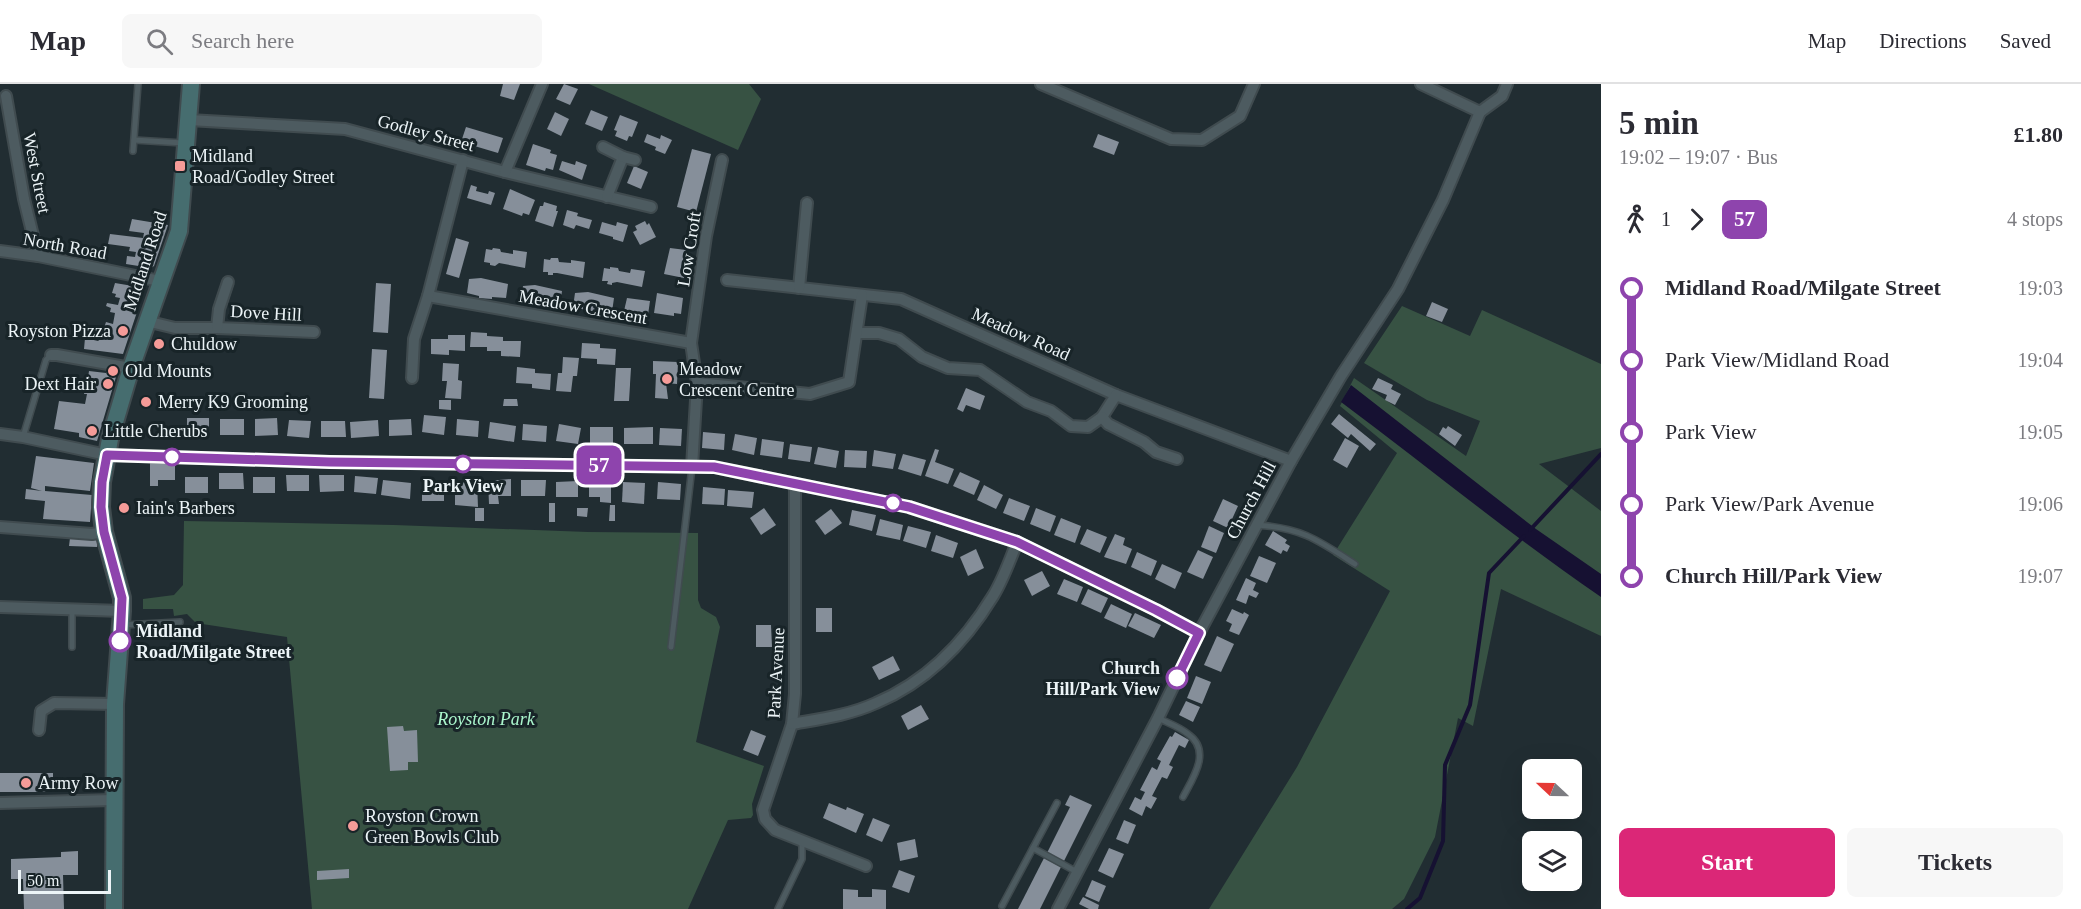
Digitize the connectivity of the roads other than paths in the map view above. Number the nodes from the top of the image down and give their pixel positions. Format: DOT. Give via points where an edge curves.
graph roads {
  1 [pos="138,84"];
  2 [pos="191,84"];
  3 [pos="542,84"];
  4 [pos="1041,84"];
  5 [pos="1254,84"];
  6 [pos="1421,84"];
  7 [pos="1507,84"];
  8 [pos="6,96"];
  9 [pos="1480,112"];
  10 [pos="189,120"];
  11 [pos="134,140"];
  12 [pos="188,143"];
  13 [pos="603,147"];
  14 [pos="133,151"];
  15 [pos="623,157"];
  16 [pos="463,160"];
  17 [pos="635,160"];
  18 [pos="722,160"];
  19 [pos="505,172"];
  20 [pos="607,197"];
  21 [pos="807,203"];
  22 [pos="651,207"];
  23 [pos="0,252"];
  24 [pos="38,256"];
  25 [pos="727,280"];
  26 [pos="160,281"];
  27 [pos="228,282"];
  28 [pos="799,288"];
  29 [pos="862,295"];
  30 [pos="428,296"];
  31 [pos="146,321"];
  32 [pos="217,328"];
  33 [pos="314,332"];
  34 [pos="857,333"];
  35 [pos="692,343"];
  36 [pos="51,355"];
  37 [pos="131,368"];
  38 [pos="412,378"];
  39 [pos="697,383"];
  40 [pos="1116,395"];
  41 [pos="1102,417"];
  42 [pos="0,434"];
  43 [pos="23,437"];
  44 [pos="107,455"];
  45 [pos="1177,459"];
  46 [pos="1291,461"];
  47 [pos="692,467"];
  48 [pos="795,484"];
  49 [pos="1256,525"];
  50 [pos="0,527"];
  51 [pos="104,532"];
  52 [pos="1017,542"];
  53 [pos="1354,564"];
  54 [pos="0,608"];
  55 [pos="72,609"];
  56 [pos="122,618"];
  57 [pos="180,622"];
  58 [pos="1199,633"];
  59 [pos="72,647"];
  60 [pos="671,647"];
  61 [pos="115,704"];
  62 [pos="1158,718"];
  63 [pos="792,724"];
  64 [pos="39,730"];
  65 [pos="1183,797"];
  66 [pos="113,800"];
  67 [pos="0,803"];
  68 [pos="1057,803"];
  69 [pos="802,841"];
  70 [pos="1033,848"];
  71 [pos="866,866"];
  72 [pos="1077,872"];
  73 [pos="1002,906"];
  74 [pos="114,909"];
  75 [pos="778,909"];
  76 [pos="1058,909"];
  1 -- 11 [label="lane"];
  2 -- 10 [label="main road, Midland Road"];
  3 -- 19 [label="street"];
  4 -- 5 [label="street" via="1171,139 1202,140 1240,116"];
  6 -- 9 [label="street"];
  7 -- 9 [label="street" via="1502,96"];
  8 -- 24 [label="street, West Street"];
  9 -- 46 [label="street, Church Hill" via="1443,200 1398,289"];
  10 -- 12 [label="main road, Midland Road"];
  10 -- 16 [label="street, Godley Street" via="345,129"];
  11 -- 12 [label="lane"];
  11 -- 14 [label="lane"];
  12 -- 26 [label="main road, Midland Road" via="179,231"];
  13 -- 15 [label="street"];
  15 -- 17 [label="street"];
  15 -- 20 [label="street"];
  16 -- 19 [label="street, Godley Street"];
  16 -- 30 [label="street"];
  18 -- 35 [label="street, Low Croft" via="706,236"];
  19 -- 20 [label="street, Godley Street"];
  20 -- 22 [label="street, Godley Street"];
  21 -- 28 [label="street"];
  23 -- 24 [label="street, North Road"];
  24 -- 26 [label="street, North Road"];
  25 -- 28 [label="street, Meadow Road"];
  26 -- 31 [label="main road, Midland Road"];
  27 -- 32 [label="street, Dove Hill"];
  28 -- 29 [label="street, Meadow Road"];
  29 -- 34 [label="street"];
  29 -- 40 [label="street, Meadow Road" via="901,299"];
  30 -- 35 [label="street, Meadow Crescent"];
  30 -- 38 [label="street" via="414,339"];
  31 -- 32 [label="street, Dove Hill" via="175,328"];
  31 -- 37 [label="main road, Midland Road"];
  32 -- 33 [label="street, Dove Hill"];
  34 -- 39 [label="street" via="849,382 810,394"];
  34 -- 41 [label="street" via="879,333 899,339 922,357 948,368 980,370 1071,426 1088,426"];
  35 -- 39 [label="street"];
  36 -- 37 [label="street"];
  36 -- 43 [label="lane" via="46,360"];
  37 -- 44 [label="main road, Midland Road"];
  39 -- 47 [label="street"];
  40 -- 41 [label="street"];
  40 -- 46 [label="street, Meadow Road"];
  41 -- 45 [label="street" via="1156,452"];
  42 -- 43 [label="street"];
  43 -- 44 [label="street"];
  44 -- 47 [label="street"];
  44 -- 51 [label="main road, Midland Road" via="101,507"];
  46 -- 49 [label="street, Church Hill"];
  47 -- 48 [label="street" via="714,467"];
  47 -- 60 [label="lane"];
  48 -- 52 [label="street" via="909,507"];
  48 -- 63 [label="street, Park Avenue"];
  49 -- 53 [label="lane" via="1298,531"];
  49 -- 58 [label="street, Church Hill"];
  50 -- 51 [label="street"];
  51 -- 56 [label="main road, Midland Road" via="122,598"];
  52 -- 58 [label="street"];
  52 -- 63 [label="street" via="994,595 963,638 921,679 876,704"];
  54 -- 55 [label="street"];
  55 -- 56 [label="street"];
  55 -- 59 [label="lane"];
  56 -- 57 [label="lane"];
  56 -- 61 [label="main road, Midland Road"];
  58 -- 62 [label="street, Church Hill"];
  61 -- 64 [label="street" via="54,703 41,711"];
  61 -- 66 [label="main road, Midland Road"];
  62 -- 65 [label="lane" via="1189,734 1198,746 1199,765"];
  62 -- 72 [label="street, Church Hill"];
  63 -- 69 [label="street, Park Avenue" via="763,810 775,830"];
  66 -- 67 [label="street"];
  66 -- 74 [label="main road, Midland Road"];
  68 -- 70 [label="lane"];
  69 -- 71 [label="street, Park Avenue"];
  69 -- 75 [label="lane" via="802,859"];
  70 -- 72 [label="lane"];
  70 -- 73 [label="lane"];
  72 -- 76 [label="street, Church Hill"];
}
